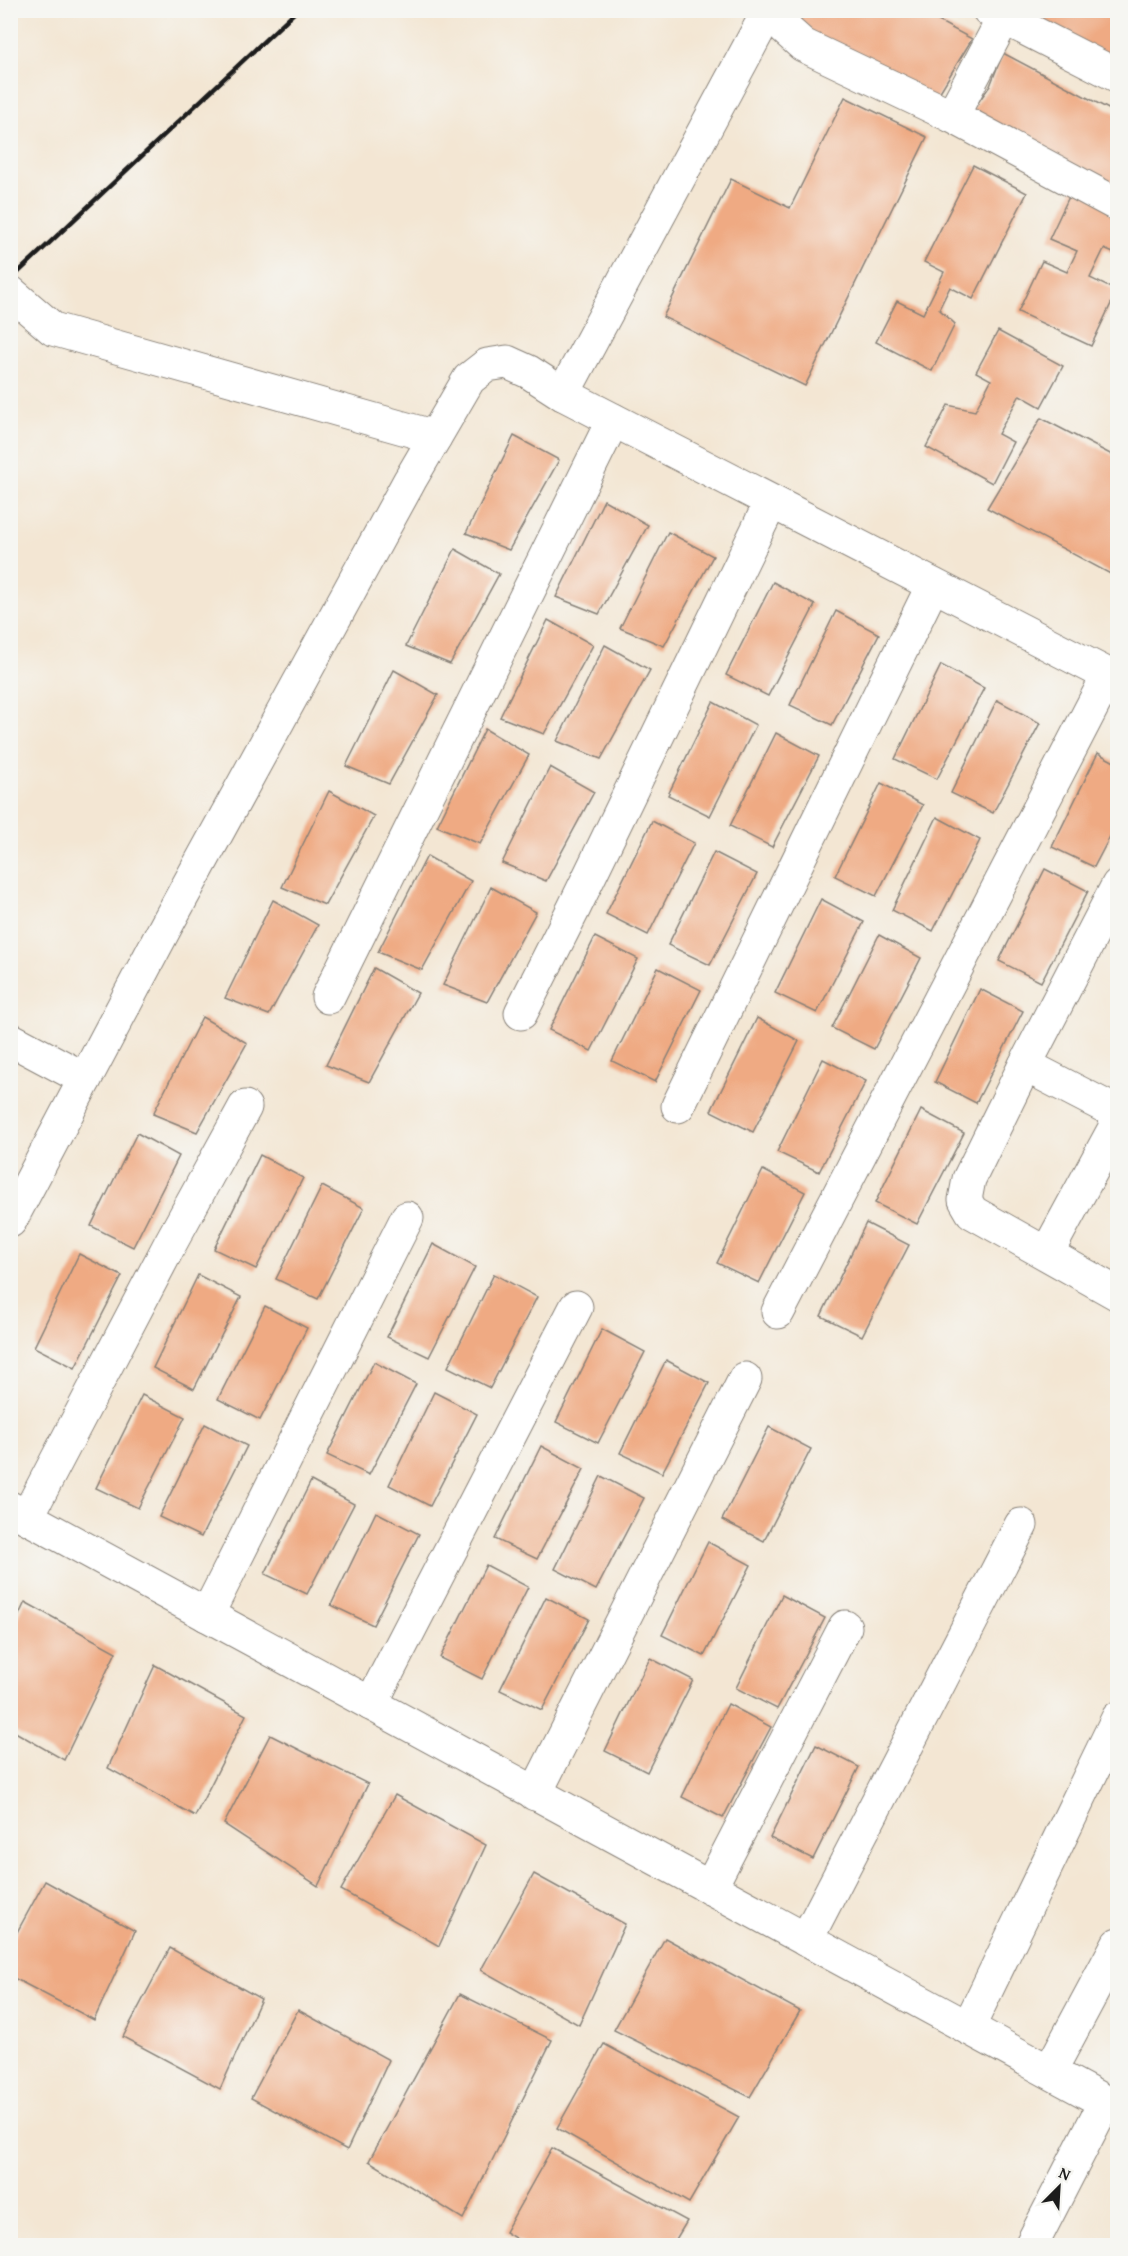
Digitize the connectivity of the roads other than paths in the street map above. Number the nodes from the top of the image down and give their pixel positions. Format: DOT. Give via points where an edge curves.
graph roads {
  1 [pos="769,10"];
  2 [pos="786,10"];
  3 [pos="1001,13"];
  4 [pos="1118,76"];
  5 [pos="952,116"];
  6 [pos="1118,205"];
  7 [pos="10,292"];
  8 [pos="563,394"];
  9 [pos="613,420"];
  10 [pos="435,437"];
  11 [pos="771,502"];
  12 [pos="933,585"];
  13 [pos="1113,678"];
  14 [pos="1118,885"];
  15 [pos="328,997"];
  16 [pos="521,1013"];
  17 [pos="10,1039"];
  18 [pos="1025,1065"];
  19 [pos="85,1079"];
  20 [pos="245,1107"];
  21 [pos="678,1107"];
  22 [pos="1118,1113"];
  23 [pos="1118,1122"];
  24 [pos="407,1218"];
  25 [pos="10,1221"];
  26 [pos="1047,1253"];
  27 [pos="1118,1294"];
  28 [pos="576,1307"];
  29 [pos="778,1312"];
  30 [pos="745,1379"];
  31 [pos="19,1512"];
  32 [pos="1021,1525"];
  33 [pos="207,1615"];
  34 [pos="845,1627"];
  35 [pos="372,1704"];
  36 [pos="1118,1718"];
  37 [pos="535,1794"];
  38 [pos="710,1888"];
  39 [pos="806,1940"];
  40 [pos="1118,1944"];
  41 [pos="968,2028"];
  42 [pos="1050,2072"];
  43 [pos="1111,2106"];
  44 [pos="1031,2246"];
  1 -- 8 [label="street"];
  2 -- 5 [label="street" via="784,28 803,45"];
  3 -- 4 [label="street"];
  3 -- 5 [label="street"];
  5 -- 6 [label="street"];
  7 -- 10 [label="street" via="53,329"];
  8 -- 9 [label="street"];
  8 -- 10 [label="street" via="507,362 487,365 469,379"];
  9 -- 11 [label="street"];
  9 -- 15 [label="street"];
  10 -- 19 [label="street"];
  11 -- 12 [label="street"];
  11 -- 16 [label="street"];
  12 -- 13 [label="street"];
  12 -- 21 [label="street"];
  13 -- 29 [label="street"];
  14 -- 18 [label="street"];
  17 -- 19 [label="street"];
  18 -- 22 [label="street"];
  18 -- 26 [label="street" via="969,1179 965,1200 972,1212"];
  19 -- 25 [label="street"];
  20 -- 31 [label="street"];
  23 -- 26 [label="street"];
  24 -- 33 [label="street"];
  26 -- 27 [label="street"];
  28 -- 35 [label="street"];
  30 -- 37 [label="street"];
  31 -- 33 [label="street"];
  32 -- 39 [label="street"];
  33 -- 35 [label="street"];
  34 -- 38 [label="street"];
  35 -- 37 [label="street"];
  36 -- 41 [label="street"];
  37 -- 38 [label="street"];
  38 -- 39 [label="street"];
  39 -- 41 [label="street"];
  40 -- 42 [label="street"];
  41 -- 42 [label="street"];
  42 -- 43 [label="street"];
  43 -- 44 [label="street"];
}
